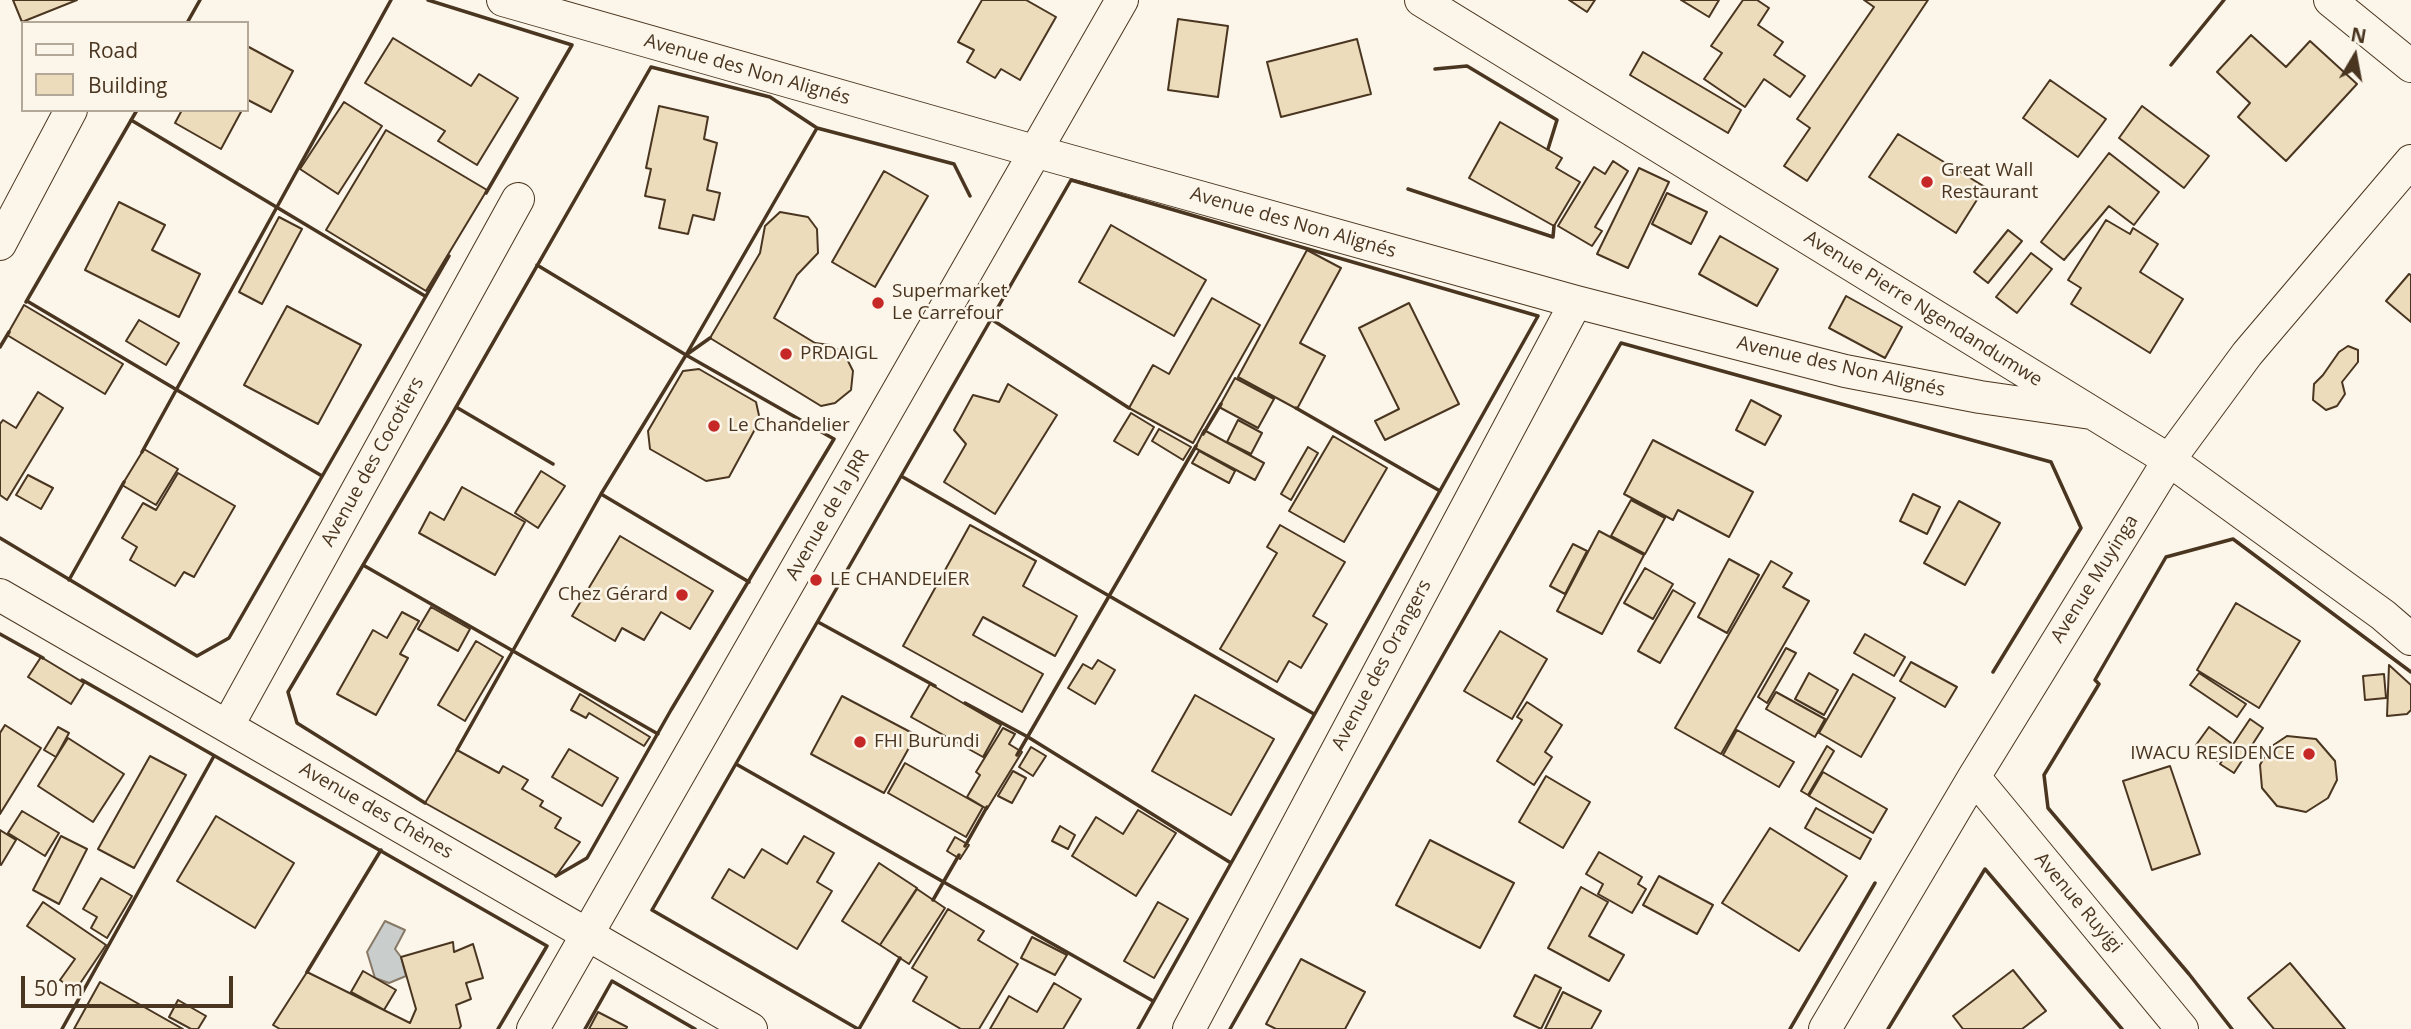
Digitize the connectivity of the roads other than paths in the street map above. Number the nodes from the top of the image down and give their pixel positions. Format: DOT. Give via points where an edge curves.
graph roads {
  1 [pos="503,0"];
  2 [pos="1122,0"];
  3 [pos="1421,0"];
  4 [pos="2330,0"];
  5 [pos="2411,66"];
  6 [pos="70,112"];
  7 [pos="1034,151"];
  8 [pos="2411,161"];
  9 [pos="518,199"];
  10 [pos="0,244"];
  11 [pos="1576,302"];
  12 [pos="2091,413"];
  13 [pos="2169,460"];
  14 [pos="0,595"];
  15 [pos="2411,639"];
  16 [pos="228,726"];
  17 [pos="1974,777"];
  18 [pos="589,934"];
  19 [pos="533,1029"];
  20 [pos="751,1029"];
  21 [pos="1189,1029"];
  22 [pos="1825,1029"];
  23 [pos="2182,1029"];
  1 -- 7 [label="street, Avenue des Non Alignés"];
  2 -- 7 [label="street, Avenue de la JRR"];
  3 -- 12 [label="street, Avenue Pierre Ngendandumwe"];
  4 -- 5 [label="street"];
  6 -- 10 [label="street"];
  7 -- 11 [label="street, Avenue des Non Alignés"];
  7 -- 18 [label="street, Avenue de la JRR"];
  8 -- 13 [label="street, Avenue Muyinga" via="2247,354"];
  9 -- 16 [label="street, Avenue des Cocotiers"];
  11 -- 12 [label="street, Avenue des Non Alignés" via="1845,371"];
  11 -- 21 [label="street, Avenue des Orangers"];
  12 -- 13 [label="street, Avenue Pierre Ngendandumwe"];
  13 -- 15 [label="street, Avenue Pierre Ngendandumwe"];
  13 -- 17 [label="street, Avenue Muyinga"];
  14 -- 16 [label="street, Avenue des Chènes"];
  16 -- 18 [label="street, Avenue des Chènes"];
  17 -- 22 [label="street, Avenue Muyinga"];
  17 -- 23 [label="street, Avenue Ruyigi"];
  18 -- 19 [label="street, Avenue de la JRR"];
  18 -- 20 [label="street, Avenue des Chènes"];
}
